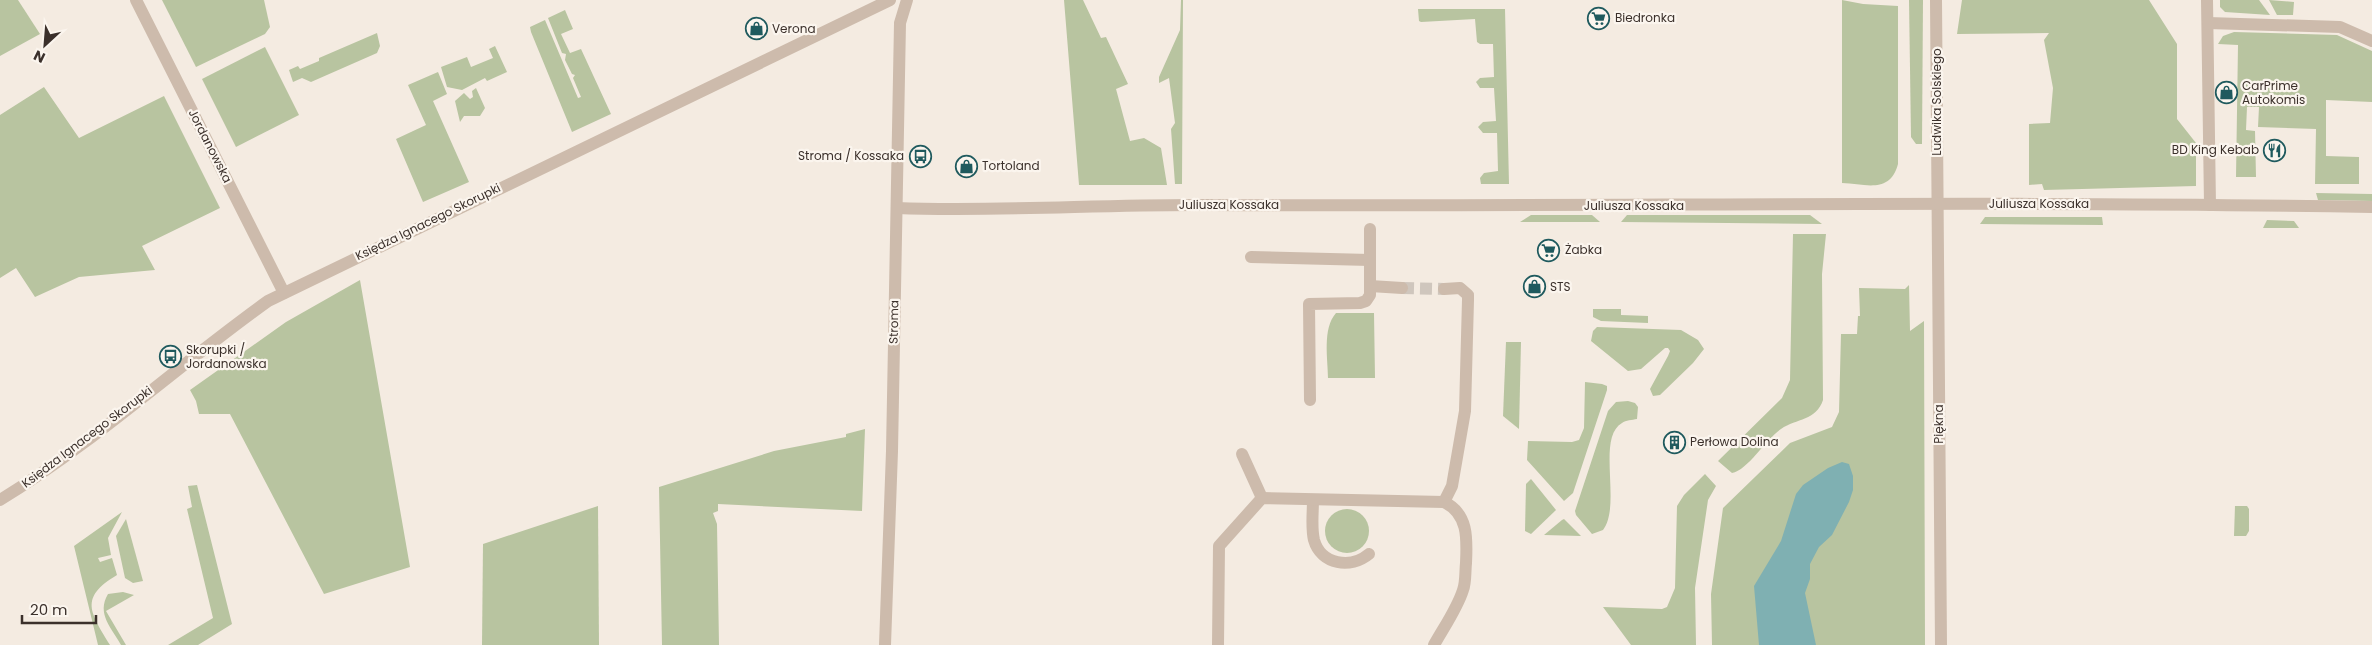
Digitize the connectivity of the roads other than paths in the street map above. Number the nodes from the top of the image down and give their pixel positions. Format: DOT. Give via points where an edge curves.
graph roads {
  1 [pos="136,0"];
  2 [pos="890,0"];
  3 [pos="907,0"];
  4 [pos="1936,0"];
  5 [pos="2207,0"];
  6 [pos="2208,23"];
  7 [pos="2372,41"];
  8 [pos="1938,203"];
  9 [pos="2210,204"];
  10 [pos="2372,207"];
  11 [pos="896,208"];
  12 [pos="1370,229"];
  13 [pos="1251,257"];
  14 [pos="1370,260"];
  15 [pos="1370,286"];
  16 [pos="1402,288"];
  17 [pos="1444,288"];
  18 [pos="284,293"];
  19 [pos="1310,400"];
  20 [pos="1242,454"];
  21 [pos="1262,498"];
  22 [pos="0,500"];
  23 [pos="1313,500"];
  24 [pos="1444,502"];
  25 [pos="1369,554"];
  26 [pos="885,645"];
  27 [pos="1218,645"];
  28 [pos="1434,645"];
  29 [pos="1941,645"];
  1 -- 18 [label="street, Jordanowska"];
  2 -- 18 [label="street, Księdza Ignacego Skorupki"];
  3 -- 11 [label="street, Stroma" via="900,24"];
  4 -- 8 [label="street, Ludwika Solskiego"];
  5 -- 6 [label="street"];
  6 -- 7 [label="street" via="2340,27"];
  6 -- 9 [label="street"];
  8 -- 9 [label="street, Juliusza Kossaka"];
  8 -- 11 [label="street, Juliusza Kossaka"];
  8 -- 29 [label="street, Piękna"];
  9 -- 10 [label="street, Juliusza Kossaka"];
  11 -- 26 [label="street, Stroma"];
  12 -- 14 [label="street"];
  13 -- 14 [label="street"];
  14 -- 15 [label="street"];
  15 -- 16 [label="street"];
  15 -- 19 [label="street" via="1370,295 1360,303 1309,304"];
  17 -- 24 [label="street" via="1460,288 1468,295 1465,411 1452,486"];
  18 -- 22 [label="street, Księdza Ignacego Skorupki" via="209,343 37,477"];
  20 -- 21 [label="street"];
  21 -- 23 [label="street"];
  21 -- 27 [label="street" via="1219,546"];
  23 -- 24 [label="street"];
  23 -- 25 [label="street" via="1314,539 1323,554 1339,563 1356,563"];
  24 -- 28 [label="street" via="1453,508 1465,526 1465,583"];
}
